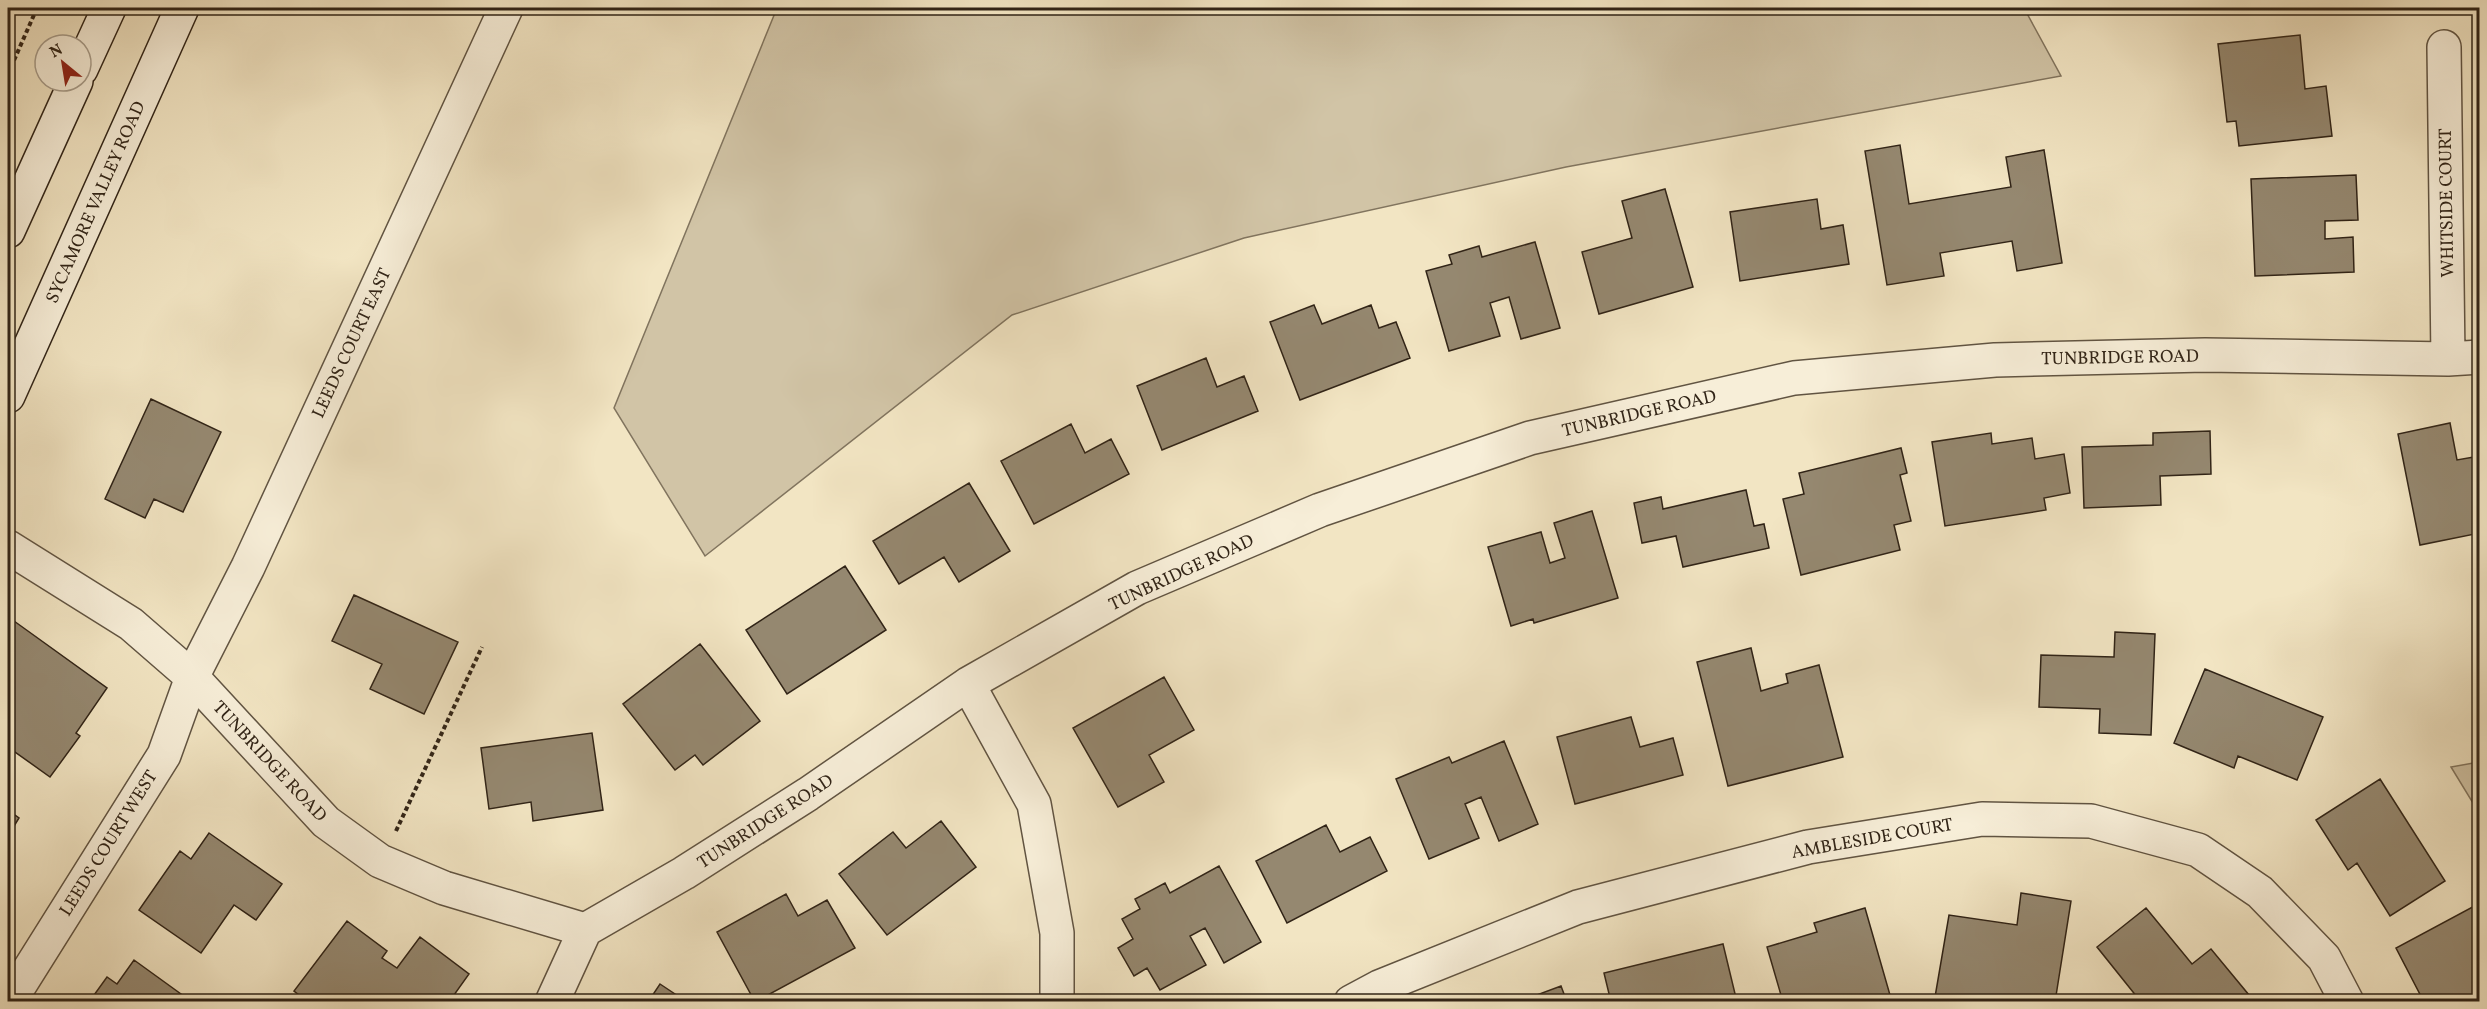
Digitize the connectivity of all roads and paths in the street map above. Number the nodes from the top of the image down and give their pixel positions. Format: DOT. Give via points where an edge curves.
graph roads {
  1 [pos="37,8"];
  2 [pos="109,8"];
  3 [pos="182,8"];
  4 [pos="506,8"];
  5 [pos="93,43"];
  6 [pos="2444,48"];
  7 [pos="8,74"];
  8 [pos="71,93"];
  9 [pos="8,231"];
  10 [pos="2464,358"];
  11 [pos="8,396"];
  12 [pos="8,547"];
  13 [pos="482,647"];
  14 [pos="192,677"];
  15 [pos="968,684"];
  16 [pos="380,861"];
  17 [pos="585,930"];
  18 [pos="9,1002"];
  19 [pos="552,1002"];
  20 [pos="1057,1002"];
  21 [pos="1352,1002"];
  22 [pos="2347,1002"];
  1 -- 7 [label="path"];
  2 -- 5 [label="street"];
  3 -- 11 [label="street, SYCAMORE VALLEY ROAD"];
  4 -- 14 [label="street, LEEDS COURT EAST" via="248,567"];
  6 -- 10 [label="street, WHITSIDE COURT"];
  8 -- 9 [label="street"];
  10 -- 15 [label="street, TUNBRIDGE ROAD" via="2205,354 1995,360 1794,378 1530,438 1320,510 1137,588"];
  12 -- 14 [label="street, TUNBRIDGE ROAD" via="131,624"];
  13 -- 16 [label="path"];
  14 -- 16 [label="street, TUNBRIDGE ROAD" via="326,822"];
  14 -- 18 [label="street, LEEDS COURT WEST" via="164,754"];
  15 -- 17 [label="street, TUNBRIDGE ROAD" via="808,794"];
  15 -- 20 [label="street" via="1034,804 1057,933"];
  16 -- 17 [label="street, TUNBRIDGE ROAD" via="444,888"];
  17 -- 19 [label="street"];
  21 -- 22 [label="street, AMBLESIDE COURT" via="1379,987 1578,907 1808,847 1982,819 2091,821 2198,850 2259,892 2324,958"];
}
